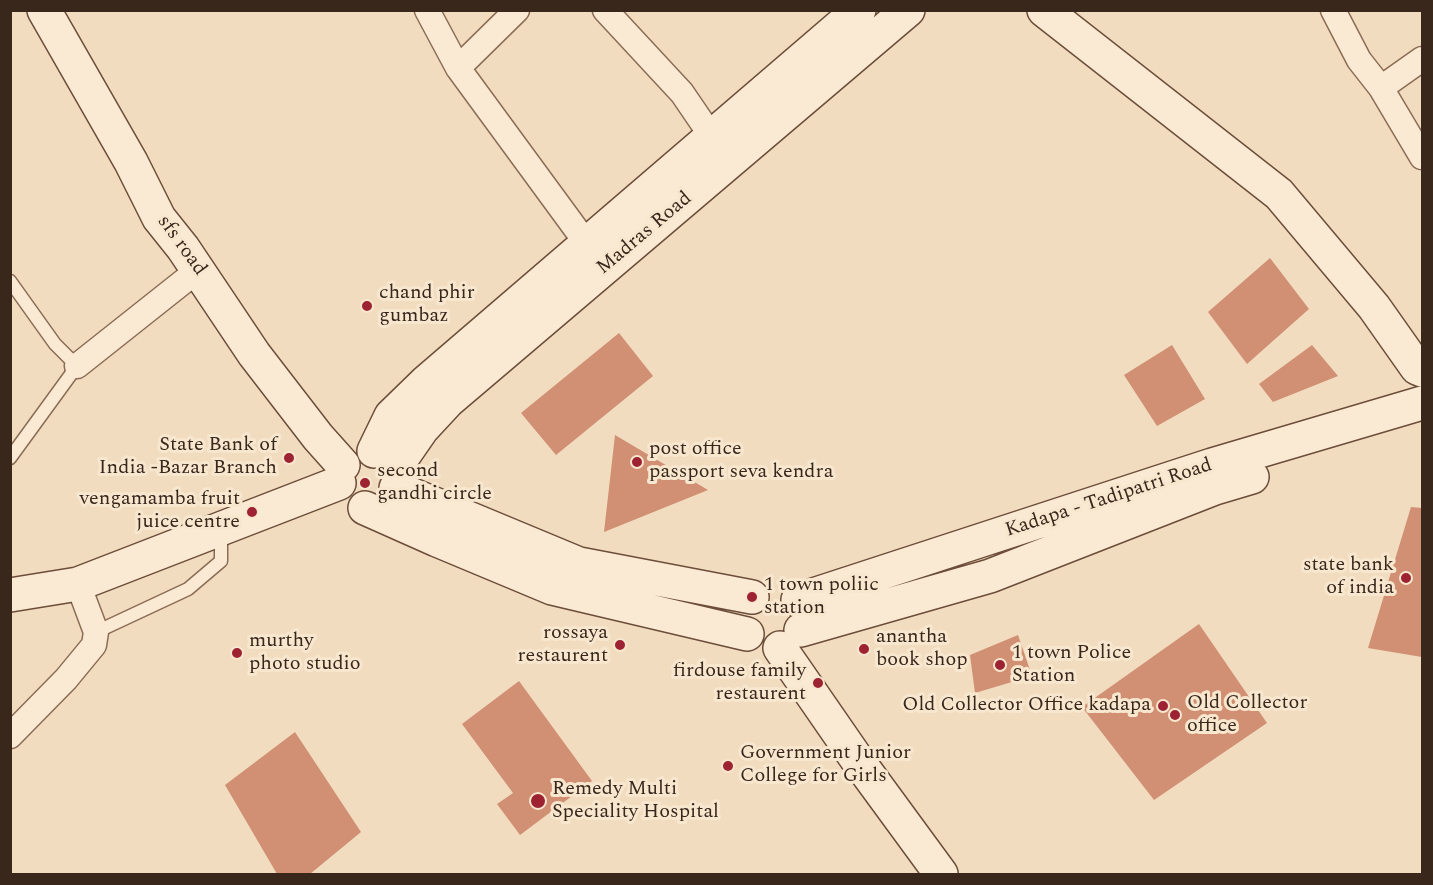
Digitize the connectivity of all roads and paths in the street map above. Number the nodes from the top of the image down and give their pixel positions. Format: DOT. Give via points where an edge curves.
graph roads {
  1 [pos="44,10"];
  2 [pos="427,10"];
  3 [pos="517,10"];
  4 [pos="605,10"];
  5 [pos="859,10"];
  6 [pos="908,10"];
  7 [pos="1044,10"];
  8 [pos="1333,10"];
  9 [pos="1422,59"];
  10 [pos="458,68"];
  11 [pos="1381,88"];
  12 [pos="712,137"];
  13 [pos="1422,157"];
  14 [pos="587,244"];
  15 [pos="198,270"];
  16 [pos="10,281"];
  17 [pos="77,366"];
  18 [pos="1422,370"];
  19 [pos="1422,403"];
  20 [pos="1422,423"];
  21 [pos="10,458"];
  22 [pos="388,469"];
  23 [pos="341,474"];
  24 [pos="365,508"];
  25 [pos="221,529"];
  26 [pos="78,585"];
  27 [pos="10,595"];
  28 [pos="752,597"];
  29 [pos="96,632"];
  30 [pos="791,633"];
  31 [pos="747,634"];
  32 [pos="10,736"];
  33 [pos="941,874"];
  1 -- 15 [label="main road, sfs road" via="159,218"];
  2 -- 10 [label="street"];
  3 -- 10 [label="street"];
  4 -- 12 [label="street" via="682,93"];
  5 -- 12 [label="main road, Madras Road"];
  6 -- 22 [label="main road, Madras Road" via="448,401"];
  7 -- 18 [label="main road" via="1279,194"];
  8 -- 11 [label="street" via="1359,60"];
  9 -- 11 [label="street"];
  10 -- 14 [label="street"];
  11 -- 13 [label="street"];
  12 -- 14 [label="main road, Madras Road"];
  14 -- 22 [label="main road, Madras Road" via="391,416"];
  15 -- 17 [label="street"];
  15 -- 23 [label="main road, sfs road"];
  16 -- 17 [label="lane" via="55,344"];
  17 -- 21 [label="lane"];
  19 -- 30 [label="main road, Kadapa - Tadipatri Road" via="1212,465"];
  20 -- 30 [label="main road, Kadapa - Tadipatri Road" via="1215,488 990,576"];
  22 -- 23 [label="main road" via="356,452"];
  22 -- 24 [label="main road" via="384,503"];
  22 -- 28 [label="main road" via="579,564"];
  23 -- 24 [label="main road" via="342,492 348,500"];
  23 -- 25 [label="main road"];
  24 -- 31 [label="main road" via="552,588"];
  25 -- 26 [label="main road"];
  25 -- 29 [label="lane" via="221,561 188,589"];
  26 -- 27 [label="main road"];
  26 -- 29 [label="street"];
  28 -- 30 [label="main road" via="771,588 790,593"];
  28 -- 31 [label="main road" via="743,615"];
  29 -- 32 [label="street" via="94,645 66,679"];
  30 -- 31 [label="main road" via="771,649 761,647"];
  30 -- 33 [label="main road" via="879,790"];
}
